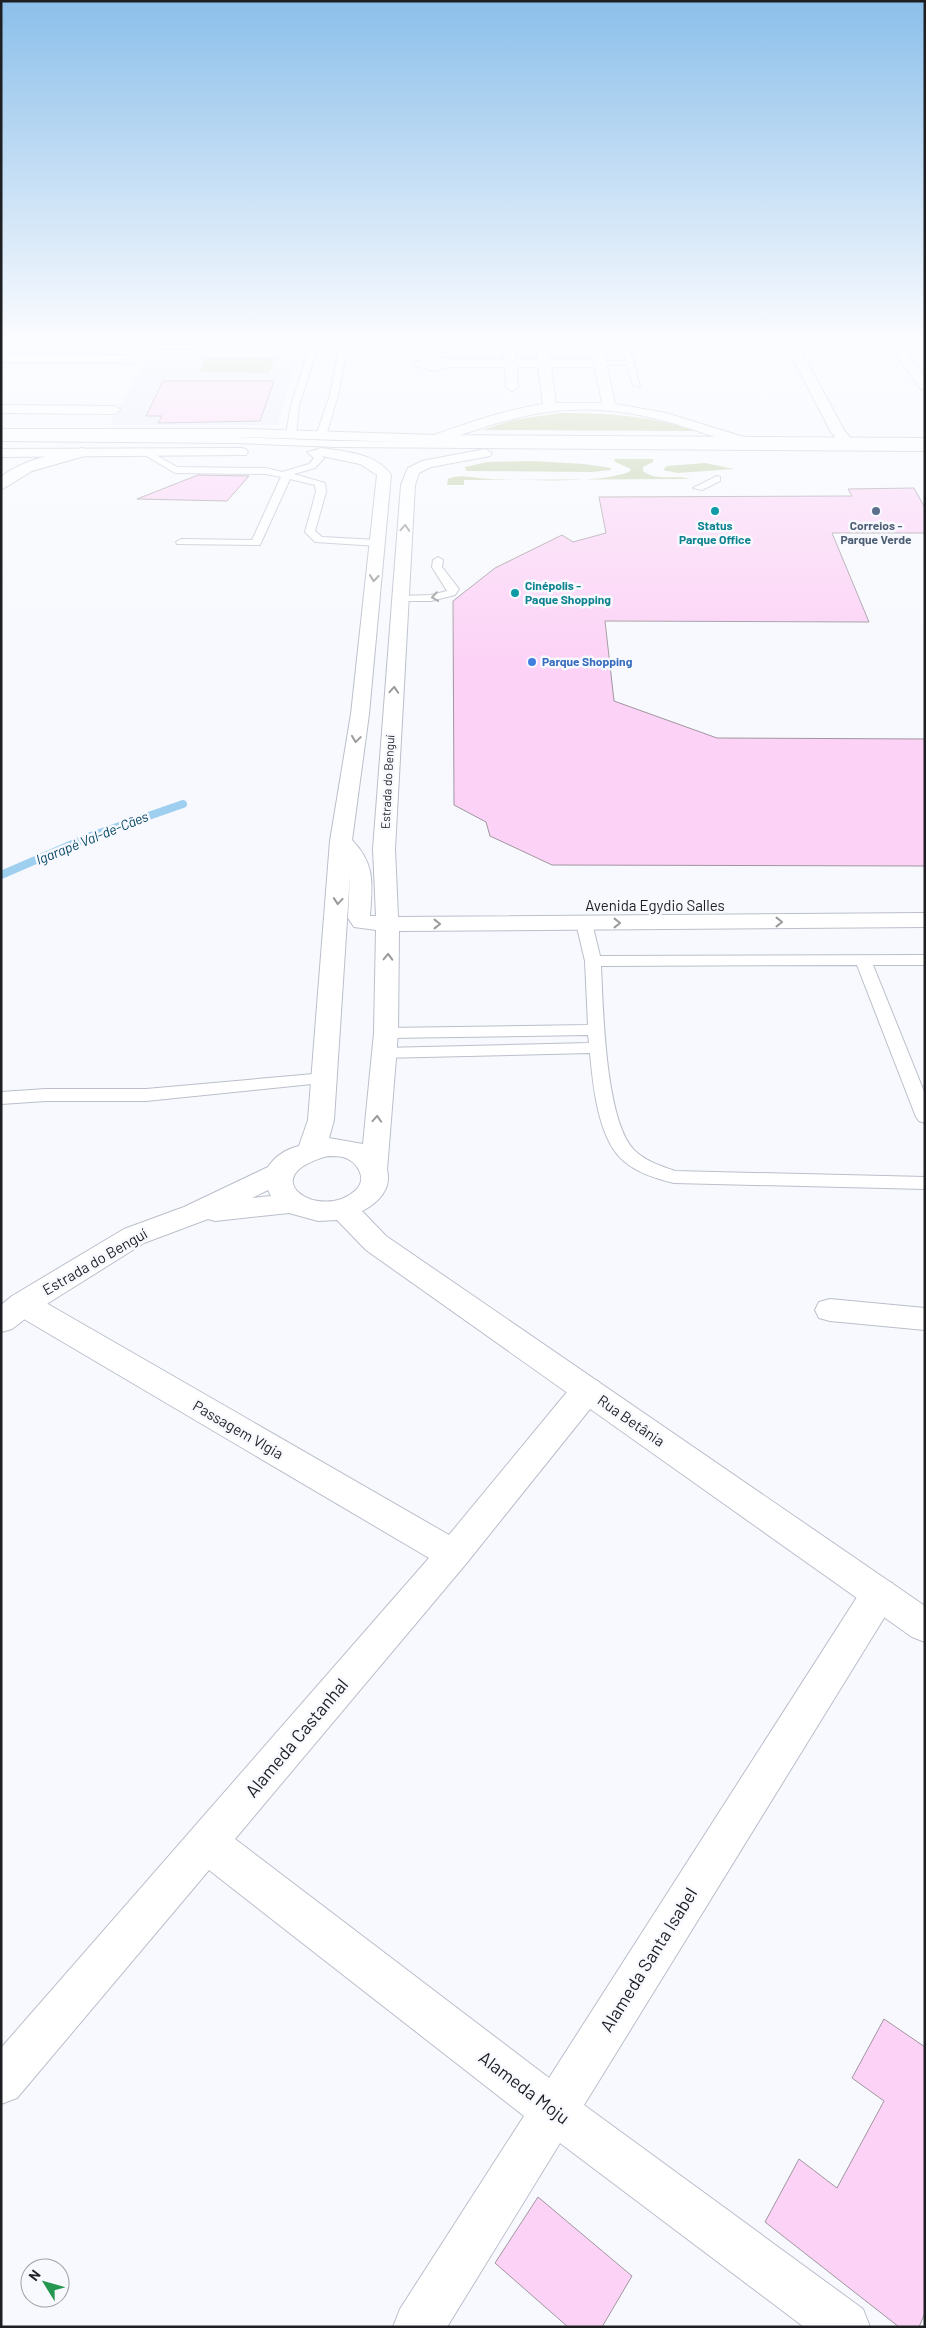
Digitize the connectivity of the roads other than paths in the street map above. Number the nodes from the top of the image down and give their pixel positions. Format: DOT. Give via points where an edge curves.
graph roads {
  1 [pos="189,449"];
  2 [pos="241,449"];
  3 [pos="245,449"];
  4 [pos="322,449"];
  5 [pos="330,449"];
  6 [pos="384,449"];
  7 [pos="83,452"];
  8 [pos="146,452"];
  9 [pos="1,453"];
  10 [pos="485,453"];
  11 [pos="925,455"];
  12 [pos="417,468"];
  13 [pos="379,469"];
  14 [pos="285,475"];
  15 [pos="717,478"];
  16 [pos="2,483"];
  17 [pos="698,488"];
  18 [pos="181,542"];
  19 [pos="378,543"];
  20 [pos="438,560"];
  21 [pos="401,599"];
  22 [pos="360,714"];
  23 [pos="392,714"];
  24 [pos="341,841"];
  25 [pos="925,904"];
  26 [pos="387,916"];
  27 [pos="925,920"];
  28 [pos="584,923"];
  29 [pos="863,960"];
  30 [pos="925,960"];
  31 [pos="593,961"];
  32 [pos="386,1033"];
  33 [pos="596,1039"];
  34 [pos="382,1053"];
  35 [pos="325,1078"];
  36 [pos="1,1098"];
  37 [pos="925,1117"];
  38 [pos="312,1149"];
  39 [pos="374,1168"];
  40 [pos="279,1173"];
  41 [pos="925,1183"];
  42 [pos="291,1203"];
  43 [pos="342,1208"];
  44 [pos="194,1214"];
  45 [pos="830,1310"];
  46 [pos="12,1313"];
  47 [pos="925,1319"];
  48 [pos="587,1390"];
  49 [pos="453,1555"];
  50 [pos="879,1594"];
  51 [pos="925,1626"];
  52 [pos="207,1843"];
  53 [pos="1,2082"];
  54 [pos="554,2111"];
  55 [pos="418,2327"];
  56 [pos="845,2327"];
  1 -- 2 [label="lane"];
  3 -- 8 [label="street"];
  4 -- 14 [label="lane" via="312,466"];
  5 -- 13 [label="street"];
  6 -- 10 [label="street"];
  7 -- 8 [label="street"];
  7 -- 9 [label="street"];
  7 -- 16 [label="street" via="47,461"];
  8 -- 14 [label="lane" via="175,470 266,471"];
  10 -- 11 [label="street"];
  10 -- 12 [label="street"];
  12 -- 13 [label="street" via="397,466"];
  21 -- 12 [label="street, Estrada do Benguí, one-way" via="408,485 410,475"];
  13 -- 19 [label="street" via="384,475"];
  14 -- 18 [label="lane" via="256,542"];
  14 -- 19 [label="lane" via="320,483 322,492 310,532 319,540"];
  15 -- 17 [label="lane"];
  19 -- 22 [label="street, one-way"];
  20 -- 21 [label="lane, one-way" via="437,567 453,589 451,593 431,598"];
  23 -- 21 [label="street, Estrada do Benguí, one-way"];
  22 -- 23 [label="street"];
  22 -- 24 [label="street, one-way"];
  23 -- 26 [label="street, Estrada do Benguí" via="384,849"];
  24 -- 26 [label="street" via="355,854 361,868 360,920"];
  24 -- 35 [label="street, one-way"];
  25 -- 26 [label="street, Avenida Egydio Salles"];
  26 -- 28 [label="street, Avenida Egydio Salles, one-way"];
  32 -- 26 [label="street, Estrada do Benguí, one-way"];
  28 -- 27 [label="street, Avenida Egydio Salles, one-way"];
  28 -- 31 [label="lane"];
  29 -- 30 [label="lane"];
  29 -- 31 [label="lane"];
  29 -- 37 [label="lane"];
  31 -- 33 [label="lane"];
  32 -- 33 [label="lane"];
  32 -- 34 [label="street, Estrada do Benguí"];
  33 -- 34 [label="lane"];
  33 -- 41 [label="lane" via="610,1122 626,1152 643,1166 674,1177"];
  39 -- 34 [label="street, Estrada do Benguí, one-way"];
  35 -- 36 [label="lane" via="146,1095"];
  35 -- 38 [label="street" via="321,1120"];
  38 -- 39 [label="street" via="328,1146 357,1152"];
  38 -- 40 [label="street" via="297,1154"];
  39 -- 43 [label="street" via="376,1178 364,1198"];
  40 -- 42 [label="street" via="278,1184"];
  40 -- 44 [label="street, Estrada do Benguí"];
  42 -- 43 [label="street" via="321,1211"];
  42 -- 44 [label="street, Estrada do Benguí"];
  43 -- 48 [label="street, Rua Betânia" via="376,1243"];
  44 -- 46 [label="street, Estrada do Benguí" via="134,1236"];
  45 -- 47 [label="street"];
  46 -- 49 [label="street, Passagem Vlgia"];
  48 -- 49 [label="street, Alameda Castanhal"];
  48 -- 50 [label="street, Rua Betânia"];
  49 -- 52 [label="street, Alameda Castanhal"];
  50 -- 51 [label="street, Rua Betânia"];
  50 -- 54 [label="street, Alameda Santa Isabel"];
  52 -- 53 [label="street, Alameda Castanhal"];
  52 -- 54 [label="street, Alameda Moju"];
  54 -- 55 [label="street, Alameda Santa Isabel"];
  54 -- 56 [label="street, Alameda Moju"];
}
